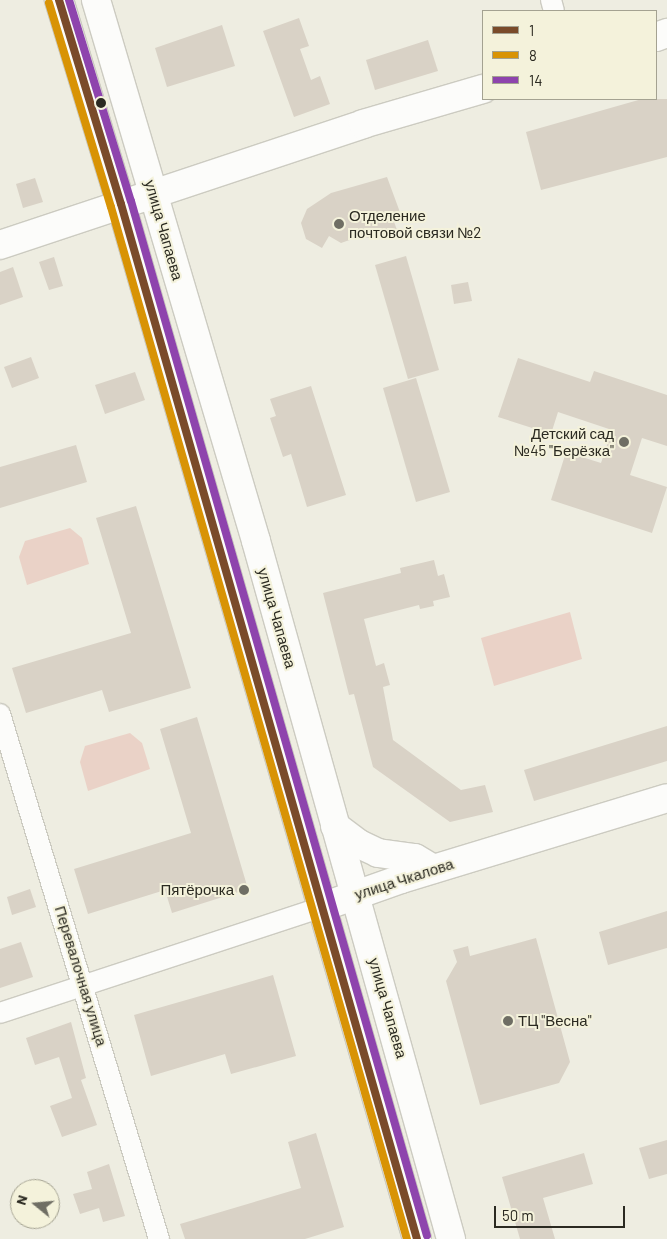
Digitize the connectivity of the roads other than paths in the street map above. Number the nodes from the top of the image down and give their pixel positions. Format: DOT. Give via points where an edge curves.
graph roads {
  1 [pos="59,0"];
  2 [pos="96,0"];
  3 [pos="482,89"];
  4 [pos="154,193"];
  5 [pos="121,204"];
  6 [pos="0,245"];
  7 [pos="0,714"];
  8 [pos="667,798"];
  9 [pos="335,826"];
  10 [pos="433,869"];
  11 [pos="355,895"];
  12 [pos="322,907"];
  13 [pos="84,986"];
  14 [pos="0,1014"];
  15 [pos="159,1239"];
  16 [pos="417,1239"];
  17 [pos="451,1239"];
  1 -- 5 [label="main road"];
  2 -- 4 [label="main road, улица Чапаева"];
  3 -- 4 [label="main road" via="363,124"];
  4 -- 5 [label="main road"];
  4 -- 9 [label="main road, улица Чапаева"];
  5 -- 6 [label="main road"];
  5 -- 12 [label="main road"];
  7 -- 13 [label="street, Перевалочная улица"];
  8 -- 10 [label="main road, улица Чкалова"];
  9 -- 10 [label="main road" via="366,847 397,857 415,858"];
  9 -- 11 [label="main road, улица Чапаева"];
  10 -- 11 [label="main road, улица Чкалова"];
  11 -- 12 [label="main road, улица Чкалова"];
  11 -- 17 [label="main road, улица Чапаева"];
  12 -- 13 [label="street, улица Чкалова"];
  12 -- 16 [label="main road"];
  13 -- 14 [label="street, улица Чкалова"];
  13 -- 15 [label="street, Перевалочная улица"];
}
